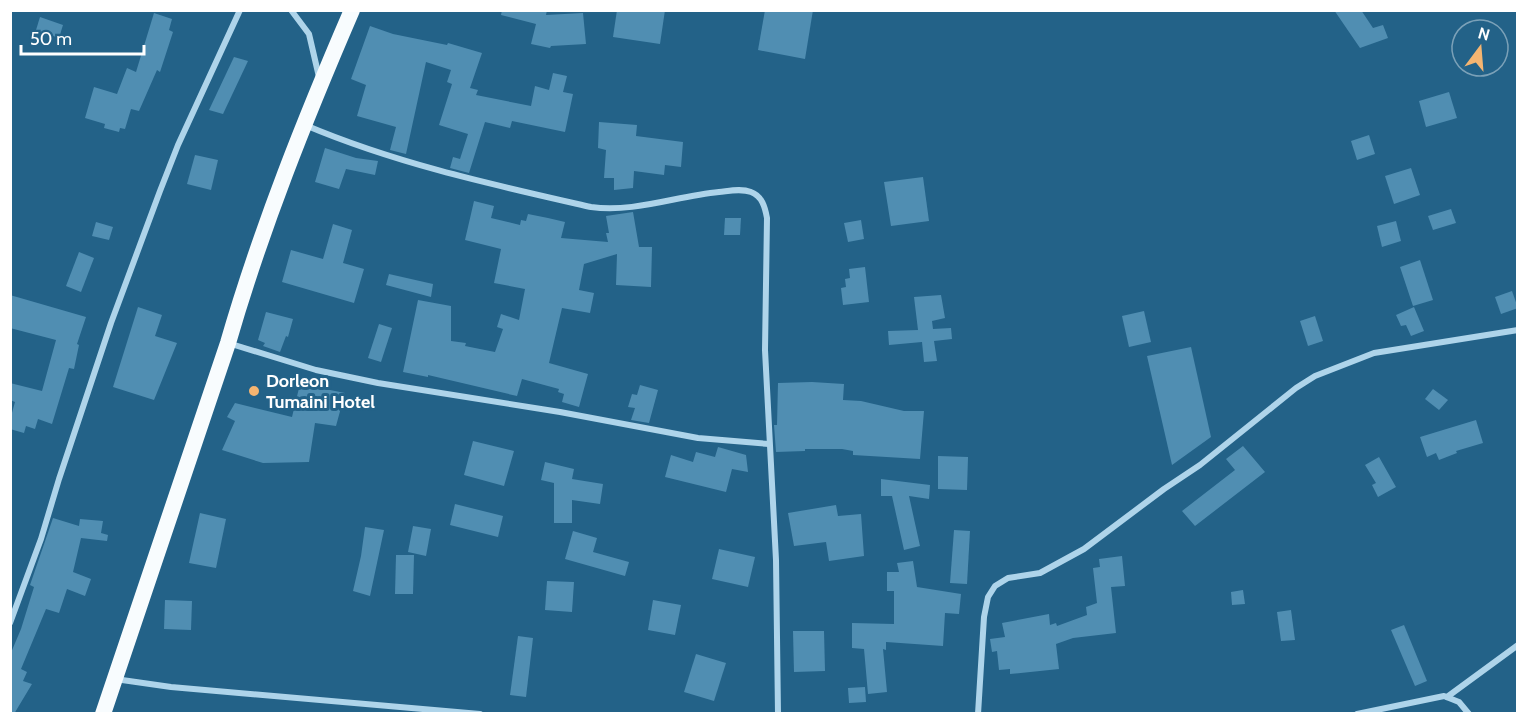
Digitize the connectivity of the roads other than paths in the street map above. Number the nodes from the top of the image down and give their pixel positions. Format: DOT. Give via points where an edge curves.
graph roads {
  1 [pos="240,10"];
  2 [pos="291,10"];
  3 [pos="352,10"];
  4 [pos="320,84"];
  5 [pos="304,124"];
  6 [pos="1518,330"];
  7 [pos="228,343"];
  8 [pos="769,444"];
  9 [pos="10,623"];
  10 [pos="1518,645"];
  11 [pos="115,679"];
  12 [pos="1448,697"];
  13 [pos="103,714"];
  14 [pos="480,714"];
  15 [pos="778,714"];
  16 [pos="978,714"];
  17 [pos="1357,714"];
  18 [pos="1470,714"];
  1 -- 9 [label="street" via="160,191"];
  2 -- 4 [label="street" via="309,34"];
  3 -- 4 [label="highway"];
  4 -- 5 [label="highway"];
  5 -- 7 [label="highway" via="252,263"];
  5 -- 8 [label="street" via="420,166 591,207 640,206 681,196 738,190 754,193 763,202 767,218 765,338"];
  6 -- 16 [label="street" via="1374,353 1315,376 1084,549 1040,573 1008,578 995,586 984,617"];
  7 -- 8 [label="street" via="316,370 378,383 698,438"];
  7 -- 11 [label="highway"];
  8 -- 15 [label="street" via="776,560"];
  10 -- 12 [label="street"];
  11 -- 13 [label="highway"];
  11 -- 14 [label="street"];
  12 -- 17 [label="street"];
  12 -- 18 [label="street"];
}
